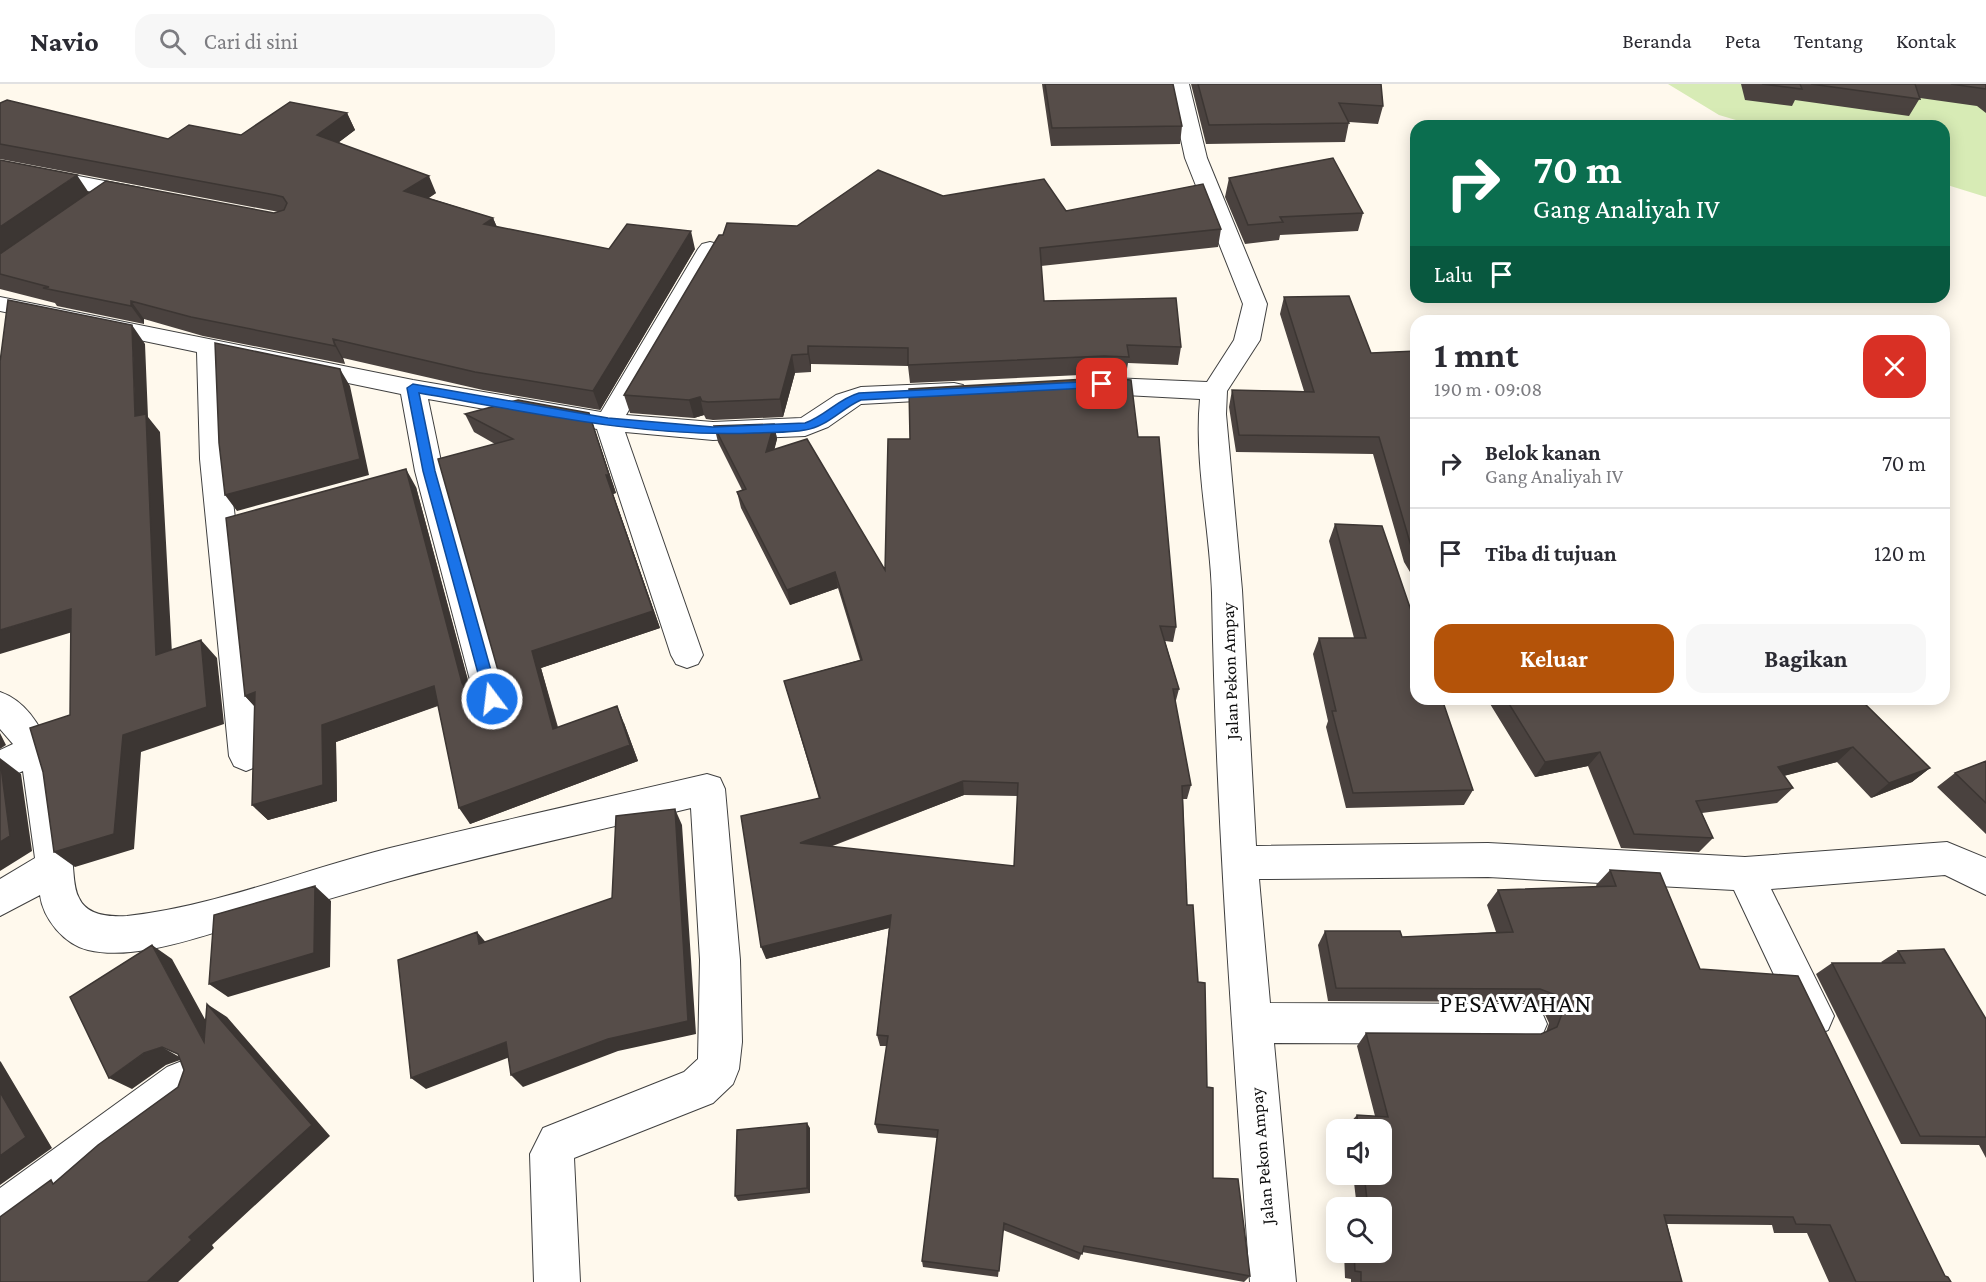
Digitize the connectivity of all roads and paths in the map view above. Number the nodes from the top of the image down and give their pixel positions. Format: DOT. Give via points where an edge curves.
graph roads {
  1 [pos="1179,84"];
  2 [pos="0,167"];
  3 [pos="112,190"];
  4 [pos="158,198"];
  5 [pos="84,209"];
  6 [pos="710,249"];
  7 [pos="6,313"];
  8 [pos="210,348"];
  9 [pos="1059,386"];
  10 [pos="413,388"];
  11 [pos="982,390"];
  12 [pos="1214,391"];
  13 [pos="608,422"];
  14 [pos="687,655"];
  15 [pos="492,699"];
  16 [pos="0,706"];
  17 [pos="33,751"];
  18 [pos="246,756"];
  19 [pos="0,766"];
  20 [pos="1239,863"];
  21 [pos="55,866"];
  22 [pos="1745,874"];
  23 [pos="1986,878"];
  24 [pos="0,899"];
  25 [pos="1251,1023"];
  26 [pos="1527,1024"];
  27 [pos="1829,1046"];
  28 [pos="182,1082"];
  29 [pos="0,1215"];
  30 [pos="557,1282"];
  31 [pos="1273,1282"];
  1 -- 12 [label="street" via="1196,158 1255,304 1247,340"];
  2 -- 3 [label="street"];
  3 -- 4 [label="street"];
  3 -- 5 [label="street"];
  6 -- 13 [label="street"];
  7 -- 8 [label="street"];
  8 -- 10 [label="street"];
  8 -- 18 [label="street" via="214,459 232,525"];
  9 -- 12 [label="street" via="1102,384"];
  10 -- 13 [label="street"];
  10 -- 15 [label="street" via="418,474"];
  11 -- 13 [label="street" via="859,396 805,427 713,431"];
  12 -- 20 [label="street, Jalan Pekon Ampay"];
  13 -- 14 [label="street"];
  16 -- 17 [label="street" via="28,738"];
  17 -- 19 [label="street"];
  17 -- 21 [label="street" via="42,775"];
  20 -- 22 [label="street" via="1488,860"];
  20 -- 25 [label="street, Jalan Pekon Ampay"];
  21 -- 24 [label="street"];
  21 -- 30 [label="street" via="60,904 70,917 89,932 124,934 175,926 388,865 707,789 720,960 718,1069 698,1088 558,1143 552,1154"];
  22 -- 23 [label="street" via="1947,858"];
  22 -- 27 [label="street"];
  25 -- 26 [label="street"];
  25 -- 31 [label="street, Jalan Pekon Ampay"];
  28 -- 29 [label="street"];
}
